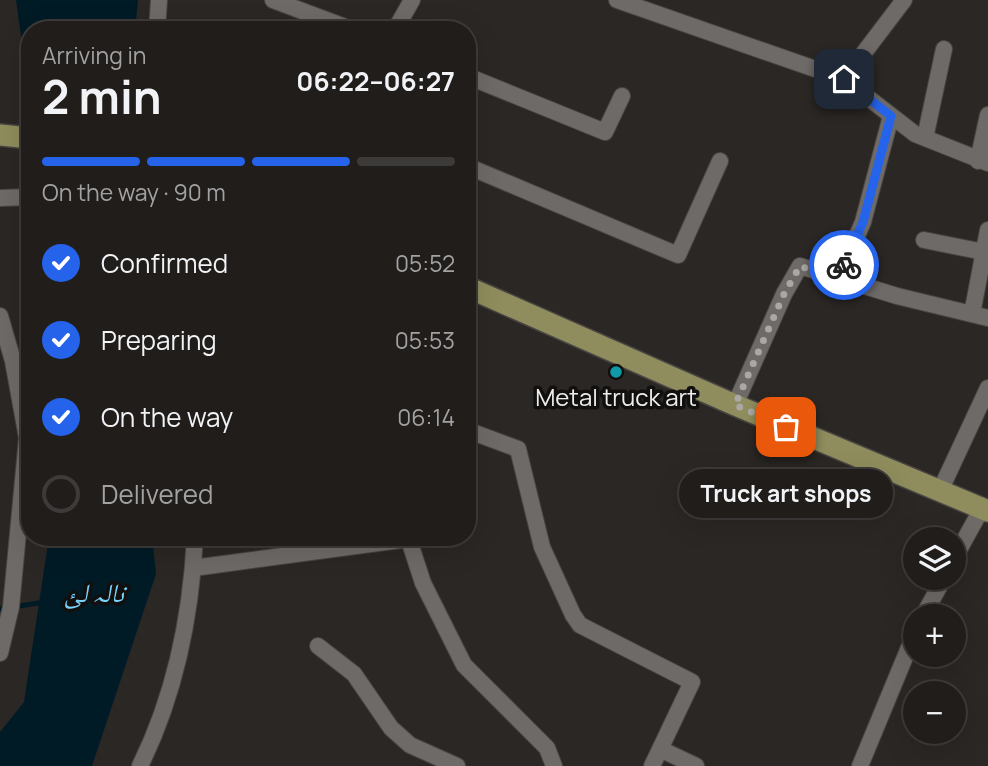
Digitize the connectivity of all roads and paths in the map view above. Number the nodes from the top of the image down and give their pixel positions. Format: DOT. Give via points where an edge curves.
graph roads {
  1 [pos="159,0"];
  2 [pos="273,0"];
  3 [pos="412,0"];
  4 [pos="617,0"];
  5 [pos="904,0"];
  6 [pos="158,21"];
  7 [pos="329,21"];
  8 [pos="401,21"];
  9 [pos="944,49"];
  10 [pos="844,79"];
  11 [pos="476,80"];
  12 [pos="622,96"];
  13 [pos="988,115"];
  14 [pos="891,116"];
  15 [pos="0,135"];
  16 [pos="21,137"];
  17 [pos="925,138"];
  18 [pos="720,161"];
  19 [pos="983,162"];
  20 [pos="476,170"];
  21 [pos="21,197"];
  22 [pos="0,198"];
  23 [pos="988,230"];
  24 [pos="924,240"];
  25 [pos="984,252"];
  26 [pos="838,279"];
  27 [pos="476,291"];
  28 [pos="0,316"];
  29 [pos="980,316"];
  30 [pos="7,364"];
  31 [pos="988,388"];
  32 [pos="735,405"];
  33 [pos="21,416"];
  34 [pos="476,433"];
  35 [pos="940,491"];
  36 [pos="21,501"];
  37 [pos="985,510"];
  38 [pos="966,540"];
  39 [pos="194,546"];
  40 [pos="350,546"];
  41 [pos="411,546"];
  42 [pos="192,568"];
  43 [pos="318,646"];
  44 [pos="0,653"];
  45 [pos="903,662"];
  46 [pos="660,749"];
  47 [pos="140,766"];
  48 [pos="457,766"];
  49 [pos="554,766"];
  50 [pos="652,766"];
  51 [pos="696,766"];
  52 [pos="860,766"];
  1 -- 6 [label="street"];
  2 -- 7 [label="street"];
  3 -- 8 [label="street"];
  4 -- 10 [label="street"];
  5 -- 10 [label="street"];
  9 -- 17 [label="street"];
  10 -- 14 [label="street"];
  11 -- 12 [label="street" via="605,132"];
  13 -- 19 [label="street"];
  14 -- 17 [label="street"];
  14 -- 26 [label="street" via="863,222"];
  15 -- 16 [label="main road"];
  17 -- 19 [label="street"];
  18 -- 20 [label="street" via="678,255"];
  21 -- 22 [label="street"];
  23 -- 25 [label="street"];
  24 -- 25 [label="street"];
  25 -- 29 [label="street"];
  26 -- 29 [label="street"];
  26 -- 32 [label="street" via="800,266"];
  27 -- 32 [label="main road"];
  28 -- 30 [label="street"];
  30 -- 33 [label="street"];
  31 -- 35 [label="street"];
  32 -- 35 [label="main road"];
  34 -- 46 [label="street" via="518,449 542,547 580,625 692,682"];
  35 -- 37 [label="main road"];
  36 -- 44 [label="street" via="11,607"];
  37 -- 38 [label="street"];
  39 -- 42 [label="street"];
  40 -- 42 [label="street"];
  41 -- 49 [label="street" via="423,583 464,665 547,748"];
  42 -- 47 [label="street" via="183,644 160,725"];
  43 -- 48 [label="street" via="354,674 391,728 410,745"];
  45 -- 52 [label="street"];
  46 -- 50 [label="street"];
  46 -- 51 [label="street"];
}
